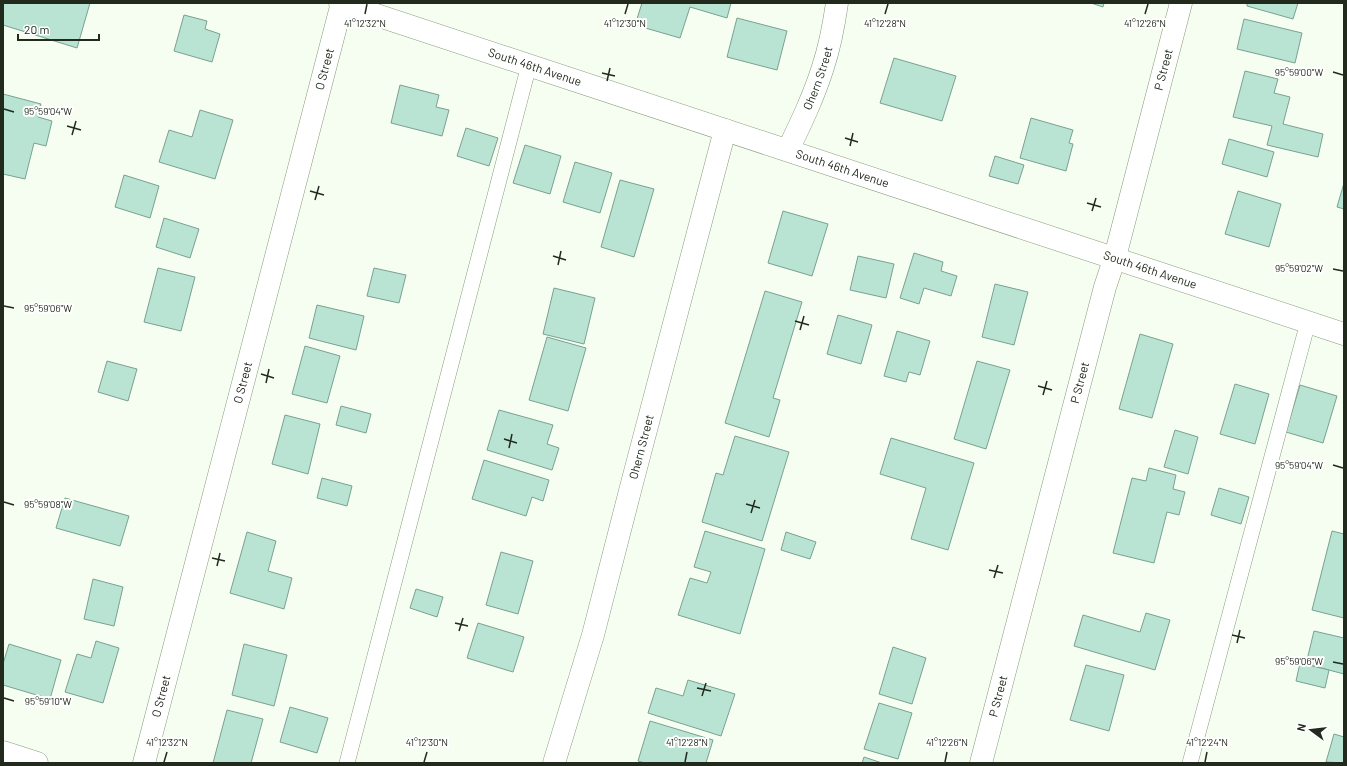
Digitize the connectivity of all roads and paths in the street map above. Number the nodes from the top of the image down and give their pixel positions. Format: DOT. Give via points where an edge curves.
graph roads {
  1 [pos="342,3"];
  2 [pos="836,3"];
  3 [pos="1182,3"];
  4 [pos="529,65"];
  5 [pos="725,130"];
  6 [pos="788,150"];
  7 [pos="1115,257"];
  8 [pos="1308,322"];
  9 [pos="1344,334"];
  10 [pos="3,752"];
  11 [pos="37,763"];
  12 [pos="144,763"];
  13 [pos="347,763"];
  14 [pos="554,763"];
  15 [pos="980,763"];
  16 [pos="1190,763"];
  1 -- 4 [label="street, South 46th Avenue"];
  1 -- 12 [label="street, O Street"];
  2 -- 6 [label="street, Ohern Street" via="823,67"];
  3 -- 7 [label="street, P Street"];
  4 -- 5 [label="street, South 46th Avenue"];
  4 -- 13 [label="lane"];
  5 -- 6 [label="street, South 46th Avenue"];
  5 -- 14 [label="street, Ohern Street" via="594,635"];
  6 -- 7 [label="street, South 46th Avenue"];
  7 -- 8 [label="street, South 46th Avenue"];
  7 -- 15 [label="street, P Street"];
  8 -- 9 [label="street, South 46th Avenue"];
  8 -- 16 [label="lane"];
  10 -- 11 [label="street"];
}
